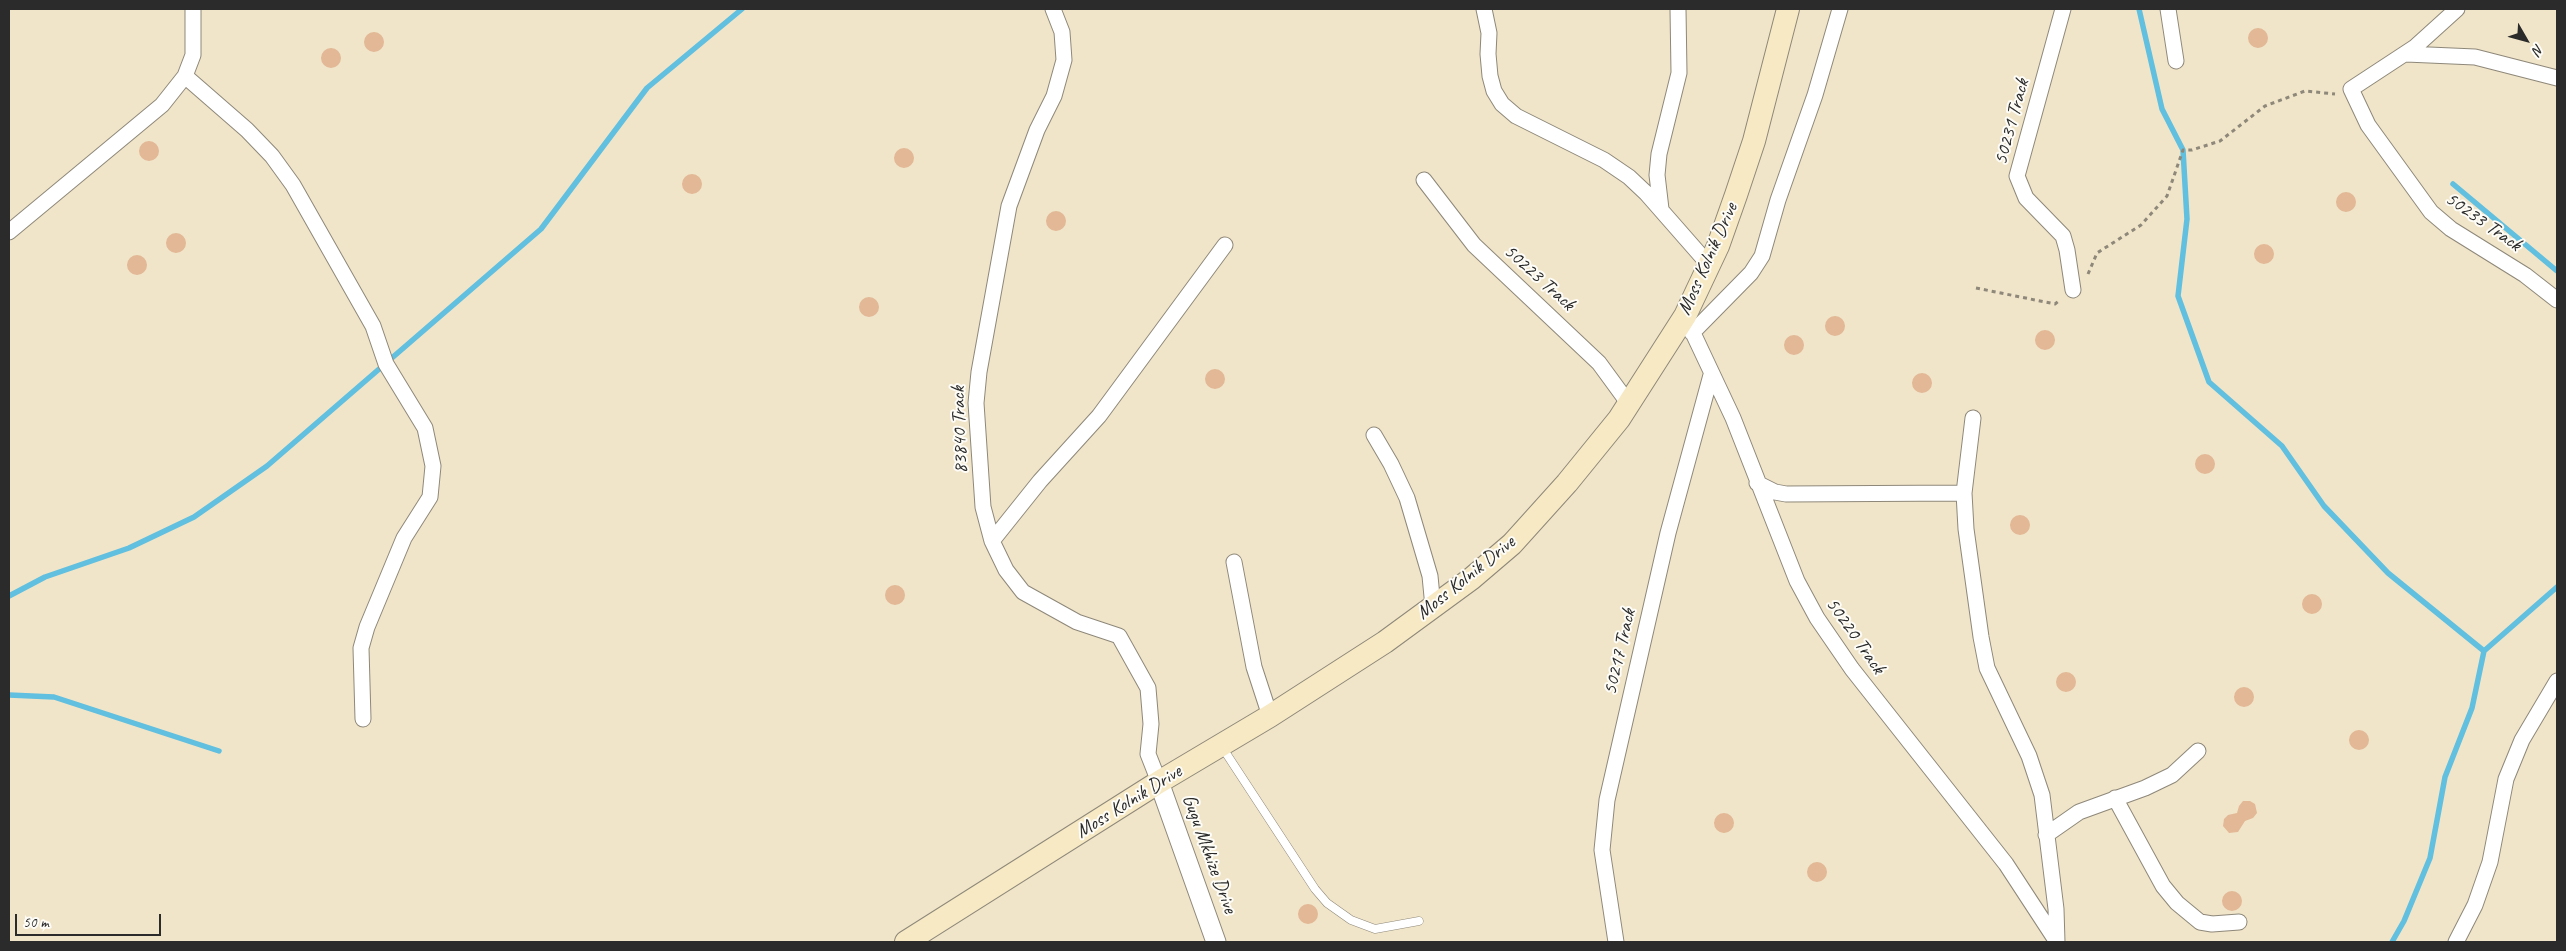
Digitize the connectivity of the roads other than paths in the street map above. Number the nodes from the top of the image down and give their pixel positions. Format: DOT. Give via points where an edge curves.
graph roads {
  1 [pos="193,9"];
  2 [pos="1053,9"];
  3 [pos="1484,9"];
  4 [pos="1678,9"];
  5 [pos="1788,9"];
  6 [pos="1840,9"];
  7 [pos="2063,9"];
  8 [pos="2168,9"];
  9 [pos="2457,9"];
  10 [pos="2406,54"];
  11 [pos="2176,61"];
  12 [pos="185,76"];
  13 [pos="2557,78"];
  14 [pos="1424,180"];
  15 [pos="1661,211"];
  16 [pos="9,232"];
  17 [pos="1224,245"];
  18 [pos="1710,266"];
  19 [pos="2073,290"];
  20 [pos="2557,300"];
  21 [pos="1688,325"];
  22 [pos="1711,375"];
  23 [pos="1629,404"];
  24 [pos="1973,418"];
  25 [pos="1374,435"];
  26 [pos="1757,483"];
  27 [pos="1964,493"];
  28 [pos="992,541"];
  29 [pos="1234,562"];
  30 [pos="1433,607"];
  31 [pos="2557,682"];
  32 [pos="1270,716"];
  33 [pos="363,719"];
  34 [pos="1221,746"];
  35 [pos="2198,751"];
  36 [pos="1160,782"];
  37 [pos="2115,798"];
  38 [pos="2046,835"];
  39 [pos="1419,921"];
  40 [pos="2239,922"];
  41 [pos="906,942"];
  42 [pos="1216,942"];
  43 [pos="1616,942"];
  44 [pos="2057,942"];
  45 [pos="2456,942"];
  1 -- 12 [label="street" via="193,55"];
  2 -- 28 [label="street, 83840 Track" via="1062,32 1064,60 1054,96 1008,206 979,372 977,438 983,507"];
  3 -- 15 [label="street" via="1489,33 1490,76 1502,104 1516,116 1604,160 1629,177"];
  4 -- 15 [label="street" via="1679,74 1659,154 1657,175"];
  5 -- 18 [label="main road, Moss Kolnik Drive" via="1754,141"];
  6 -- 21 [label="street" via="1762,256 1751,273"];
  7 -- 19 [label="street, 50231 Track" via="2017,176 2026,198 2063,236"];
  8 -- 11 [label="street"];
  9 -- 10 [label="street"];
  10 -- 13 [label="street" via="2476,57"];
  10 -- 20 [label="street, 50233 Track" via="2351,89 2358,108 2431,212"];
  12 -- 16 [label="street" via="162,105"];
  12 -- 33 [label="street" via="247,130 272,156 292,185 373,326 386,364 425,428 433,466 430,497 393,560 360,648"];
  14 -- 23 [label="street, 50223 Track" via="1474,245 1599,363"];
  15 -- 18 [label="street"];
  17 -- 28 [label="street" via="1099,416 1040,481"];
  18 -- 21 [label="main road, Moss Kolnik Drive"];
  21 -- 22 [label="street, 50220 Track"];
  21 -- 23 [label="main road, Moss Kolnik Drive"];
  22 -- 26 [label="street, 50220 Track" via="1733,418"];
  22 -- 43 [label="street, 50217 Track" via="1668,533 1607,800 1602,850"];
  23 -- 30 [label="main road, Moss Kolnik Drive" via="1594,451 1512,544"];
  24 -- 27 [label="street"];
  25 -- 30 [label="street" via="1407,498 1430,576"];
  26 -- 27 [label="street" via="1786,494"];
  26 -- 44 [label="street, 50220 Track" via="1797,581 1824,630 2006,864"];
  27 -- 38 [label="street" via="1966,529 1988,668 2029,756 2042,795"];
  28 -- 36 [label="street, 83840 Track" via="1006,570 1023,592 1077,622 1119,636 1148,688 1151,724 1148,754"];
  29 -- 32 [label="street" via="1254,667"];
  30 -- 32 [label="main road, Moss Kolnik Drive"];
  31 -- 45 [label="street" via="2522,740 2506,779 2490,862 2475,905"];
  32 -- 34 [label="main road, Moss Kolnik Drive"];
  34 -- 36 [label="main road, Moss Kolnik Drive"];
  34 -- 39 [label="lane" via="1315,890 1327,902 1351,920 1375,929"];
  35 -- 37 [label="street" via="2172,774"];
  36 -- 41 [label="main road, Moss Kolnik Drive"];
  36 -- 42 [label="street, Gugu Mkhize Drive"];
  37 -- 38 [label="street" via="2079,812"];
  37 -- 40 [label="street" via="2163,886 2187,913 2200,922"];
  38 -- 44 [label="street"];
}
